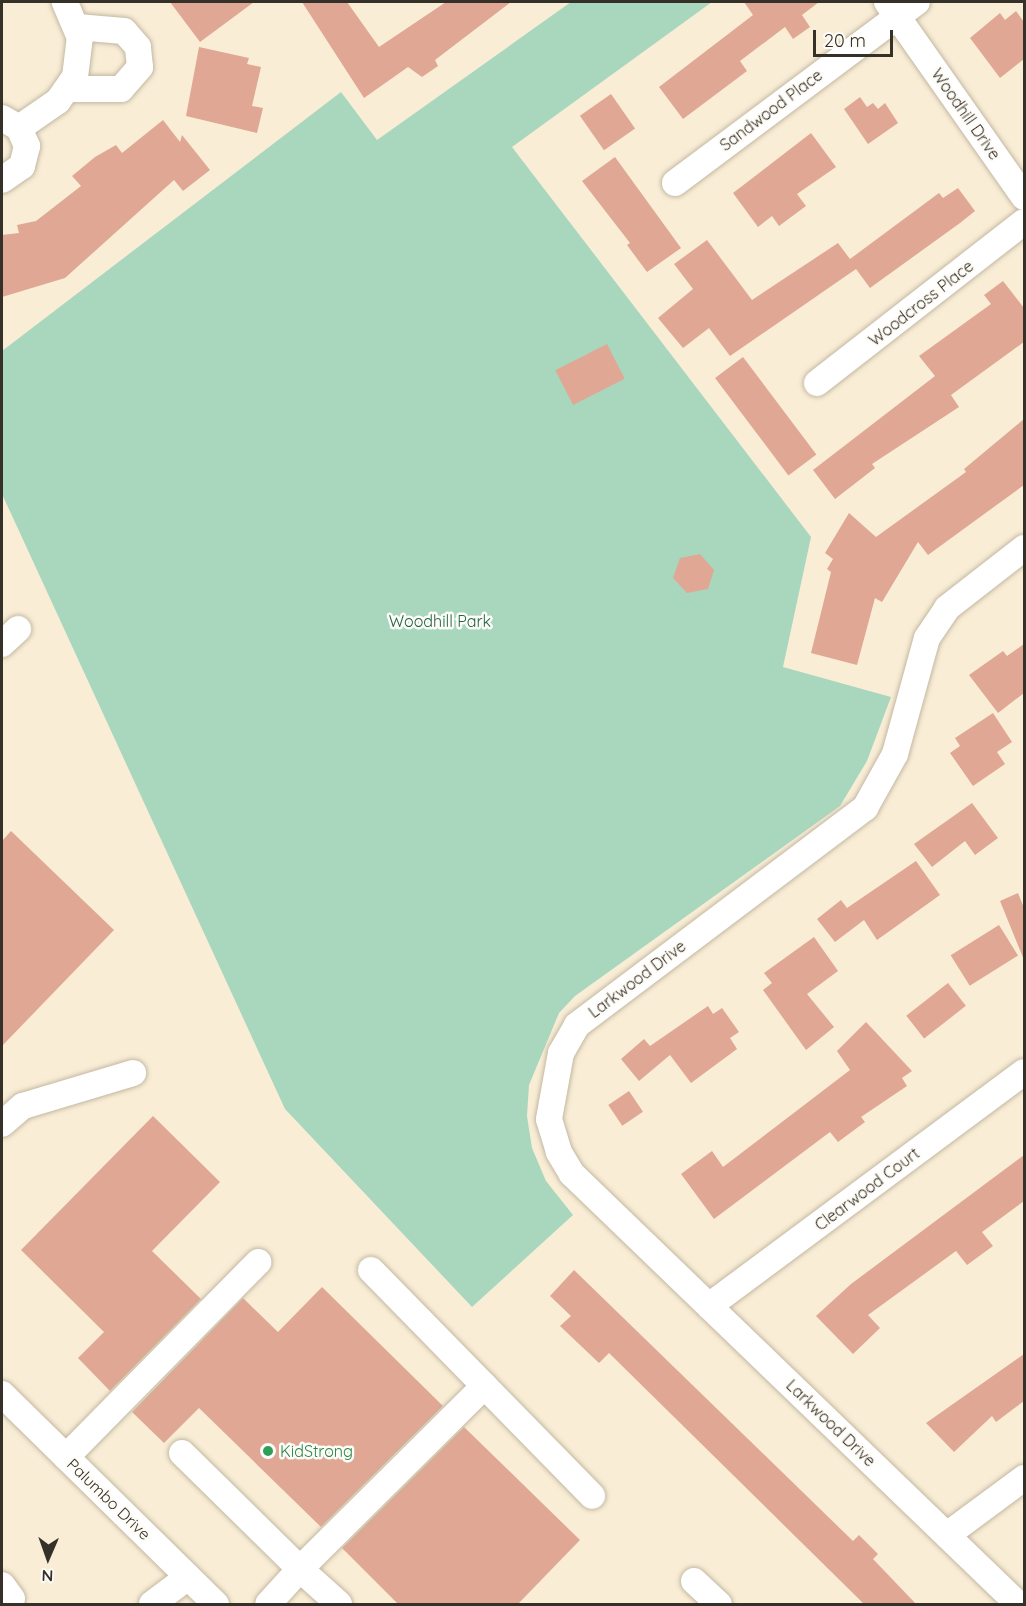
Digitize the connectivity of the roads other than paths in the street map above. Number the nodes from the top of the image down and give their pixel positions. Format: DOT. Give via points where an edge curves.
graph roads {
  1 [pos="65,2"];
  2 [pos="917,2"];
  3 [pos="891,9"];
  4 [pos="77,27"];
  5 [pos="69,89"];
  6 [pos="10,123"];
  7 [pos="2,180"];
  8 [pos="675,183"];
  9 [pos="1024,197"];
  10 [pos="1024,222"];
  11 [pos="818,383"];
  12 [pos="1024,548"];
  13 [pos="1024,1072"];
  14 [pos="133,1073"];
  15 [pos="2,1124"];
  16 [pos="258,1262"];
  17 [pos="371,1270"];
  18 [pos="709,1305"];
  19 [pos="484,1386"];
  20 [pos="2,1395"];
  21 [pos="182,1453"];
  22 [pos="66,1457"];
  23 [pos="1024,1478"];
  24 [pos="592,1496"];
  25 [pos="947,1535"];
  26 [pos="300,1569"];
  27 [pos="188,1577"];
  28 [pos="694,1581"];
  29 [pos="152,1605"];
  30 [pos="216,1605"];
  31 [pos="268,1605"];
  32 [pos="339,1605"];
  33 [pos="719,1605"];
  34 [pos="1018,1605"];
  1 -- 4 [label="street"];
  2 -- 3 [label="street, Sandwood Place"];
  3 -- 8 [label="street, Sandwood Place"];
  3 -- 9 [label="street, Woodhill Drive"];
  4 -- 5 [label="street" via="80,64"];
  4 -- 5 [label="street" via="124,31 138,47 140,67 121,89"];
  5 -- 6 [label="street"];
  6 -- 7 [label="street" via="26,156 16,173"];
  10 -- 11 [label="street, Woodcross Place"];
  12 -- 18 [label="street, Larkwood Drive" via="947,608 927,638 895,754 865,808 599,1006 577,1025 561,1053 549,1119 563,1159 572,1174"];
  13 -- 18 [label="street, Clearwood Court"];
  14 -- 15 [label="street" via="22,1106"];
  16 -- 22 [label="street"];
  17 -- 19 [label="street"];
  18 -- 25 [label="street, Larkwood Drive"];
  19 -- 24 [label="street"];
  19 -- 26 [label="street"];
  20 -- 22 [label="street, Palumbo Drive"];
  21 -- 26 [label="street"];
  22 -- 27 [label="street, Palumbo Drive"];
  23 -- 25 [label="street"];
  25 -- 34 [label="street, Larkwood Drive"];
  26 -- 31 [label="street"];
  26 -- 32 [label="street"];
  27 -- 29 [label="street"];
  27 -- 30 [label="street, Palumbo Drive"];
  28 -- 33 [label="street"];
}
